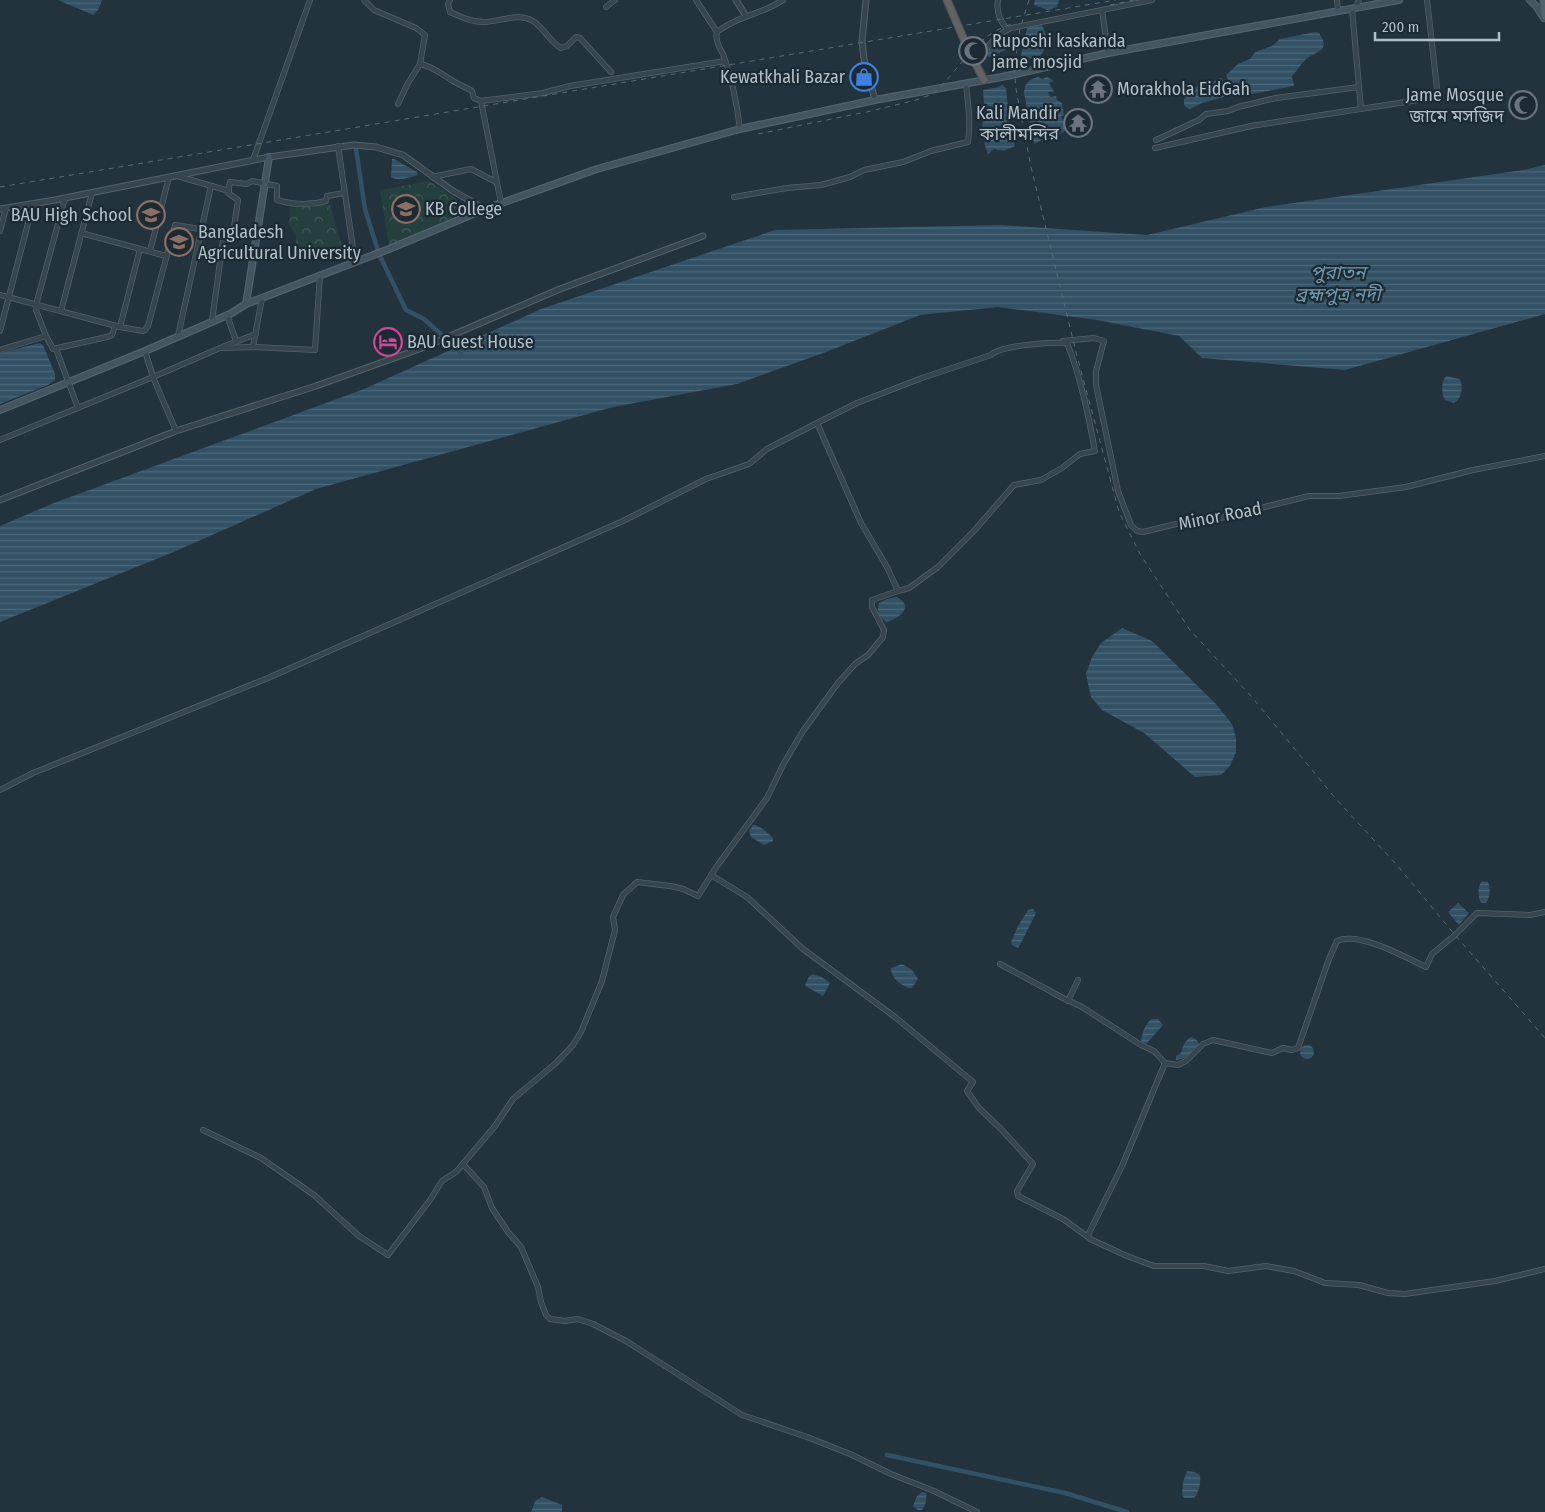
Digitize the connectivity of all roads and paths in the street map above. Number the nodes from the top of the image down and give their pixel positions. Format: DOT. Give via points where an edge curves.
graph roads {
  1 [pos="310,0"];
  2 [pos="364,0"];
  3 [pos="450,0"];
  4 [pos="615,0"];
  5 [pos="696,0"];
  6 [pos="736,0"];
  7 [pos="782,0"];
  8 [pos="866,0"];
  9 [pos="947,0"];
  10 [pos="998,0"];
  11 [pos="1152,0"];
  12 [pos="1338,0"];
  13 [pos="1359,0"];
  14 [pos="1399,0"];
  15 [pos="1428,0"];
  16 [pos="1530,0"];
  17 [pos="1543,0"];
  18 [pos="1386,1"];
  19 [pos="606,7"];
  20 [pos="1354,8"];
  21 [pos="1102,10"];
  22 [pos="1338,11"];
  23 [pos="746,16"];
  24 [pos="1545,18"];
  25 [pos="1008,29"];
  26 [pos="718,32"];
  27 [pos="1108,53"];
  28 [pos="725,61"];
  29 [pos="420,64"];
  30 [pos="976,65"];
  31 [pos="611,72"];
  32 [pos="984,80"];
  33 [pos="966,84"];
  34 [pos="1359,87"];
  35 [pos="875,100"];
  36 [pos="482,101"];
  37 [pos="398,104"];
  38 [pos="1361,109"];
  39 [pos="740,128"];
  40 [pos="1156,140"];
  41 [pos="338,146"];
  42 [pos="1155,148"];
  43 [pos="269,157"];
  44 [pos="253,160"];
  45 [pos="172,176"];
  46 [pos="432,177"];
  47 [pos="496,182"];
  48 [pos="265,184"];
  49 [pos="212,186"];
  50 [pos="229,191"];
  51 [pos="92,193"];
  52 [pos="344,193"];
  53 [pos="734,197"];
  54 [pos="65,198"];
  55 [pos="501,203"];
  56 [pos="33,204"];
  57 [pos="3,209"];
  58 [pos="485,209"];
  59 [pos="201,229"];
  60 [pos="0,232"];
  61 [pos="81,233"];
  62 [pos="224,233"];
  63 [pos="704,236"];
  64 [pos="140,249"];
  65 [pos="150,252"];
  66 [pos="221,253"];
  67 [pos="166,256"];
  68 [pos="253,258"];
  69 [pos="355,262"];
  70 [pos="320,275"];
  71 [pos="0,295"];
  72 [pos="9,298"];
  73 [pos="262,298"];
  74 [pos="246,304"];
  75 [pos="38,305"];
  76 [pos="61,311"];
  77 [pos="227,315"];
  78 [pos="212,321"];
  79 [pos="118,327"];
  80 [pos="0,332"];
  81 [pos="256,334"];
  82 [pos="46,336"];
  83 [pos="178,336"];
  84 [pos="236,341"];
  85 [pos="1056,342"];
  86 [pos="220,348"];
  87 [pos="254,348"];
  88 [pos="56,349"];
  89 [pos="0,350"];
  90 [pos="145,351"];
  91 [pos="154,377"];
  92 [pos="67,382"];
  93 [pos="78,408"];
  94 [pos="0,410"];
  95 [pos="817,423"];
  96 [pos="176,431"];
  97 [pos="0,440"];
  98 [pos="1545,456"];
  99 [pos="0,500"];
  100 [pos="898,591"];
  101 [pos="0,790"];
  102 [pos="711,875"];
  103 [pos="1545,912"];
  104 [pos="1000,964"];
  105 [pos="1078,980"];
  106 [pos="1068,1001"];
  107 [pos="1165,1063"];
  108 [pos="203,1130"];
  109 [pos="463,1164"];
  110 [pos="1088,1237"];
  111 [pos="1545,1269"];
  112 [pos="977,1512"];
  1 -- 44 [label="street"];
  2 -- 29 [label="street" via="374,10 425,35"];
  3 -- 31 [label="street" via="450,12 465,19 486,22 508,17 533,22 561,48 576,37 580,38"];
  4 -- 19 [label="street"];
  5 -- 26 [label="street"];
  6 -- 23 [label="street"];
  7 -- 23 [label="street"];
  8 -- 35 [label="street" via="862,42"];
  9 -- 30 [label="highway"];
  10 -- 25 [label="street" via="1000,20"];
  11 -- 21 [label="street"];
  12 -- 22 [label="street"];
  13 -- 20 [label="street"];
  14 -- 18 [label="main road"];
  15 -- 38 [label="street" via="1438,97"];
  16 -- 24 [label="main road"];
  17 -- 24 [label="main road"];
  18 -- 20 [label="main road"];
  20 -- 22 [label="main road"];
  20 -- 34 [label="street"];
  21 -- 25 [label="street"];
  21 -- 27 [label="street"];
  22 -- 27 [label="main road"];
  23 -- 26 [label="street"];
  25 -- 30 [label="street" via="984,50"];
  26 -- 28 [label="street" via="716,38"];
  27 -- 32 [label="main road"];
  28 -- 36 [label="street"];
  28 -- 39 [label="street"];
  29 -- 36 [label="street" via="469,89 474,98"];
  29 -- 37 [label="street"];
  30 -- 32 [label="highway"];
  32 -- 33 [label="main road"];
  33 -- 35 [label="main road"];
  33 -- 53 [label="street" via="968,142 821,184"];
  34 -- 38 [label="street"];
  34 -- 40 [label="street" via="1276,98 1206,114"];
  35 -- 39 [label="main road"];
  36 -- 47 [label="street"];
  38 -- 42 [label="street" via="1251,126"];
  39 -- 55 [label="main road" via="596,169"];
  41 -- 43 [label="street"];
  41 -- 46 [label="street" via="367,145 391,151 410,159"];
  41 -- 52 [label="street"];
  43 -- 44 [label="street"];
  43 -- 48 [label="main road"];
  44 -- 45 [label="street"];
  45 -- 49 [label="street"];
  45 -- 51 [label="street"];
  45 -- 65 [label="street"];
  46 -- 47 [label="street" via="471,169"];
  46 -- 58 [label="street"];
  47 -- 55 [label="street"];
  48 -- 50 [label="street" via="230,182"];
  48 -- 52 [label="street" via="277,186 277,200 292,204 309,205 326,201 327,196"];
  48 -- 68 [label="main road"];
  49 -- 50 [label="street"];
  49 -- 59 [label="street"];
  50 -- 62 [label="street" via="238,200 233,234"];
  51 -- 54 [label="street"];
  51 -- 61 [label="street"];
  52 -- 69 [label="street"];
  54 -- 56 [label="street"];
  54 -- 75 [label="street"];
  55 -- 58 [label="main road"];
  56 -- 57 [label="street"];
  56 -- 72 [label="street"];
  57 -- 60 [label="street"];
  58 -- 69 [label="main road"];
  59 -- 62 [label="street"];
  59 -- 67 [label="street" via="175,225"];
  59 -- 83 [label="street"];
  61 -- 64 [label="street"];
  61 -- 76 [label="street"];
  62 -- 66 [label="street"];
  63 -- 96 [label="street" via="560,288 422,348"];
  64 -- 65 [label="street"];
  64 -- 79 [label="street"];
  65 -- 67 [label="street"];
  66 -- 68 [label="street"];
  66 -- 78 [label="street"];
  67 -- 79 [label="street" via="145,330 140,332"];
  68 -- 74 [label="main road"];
  69 -- 70 [label="main road"];
  70 -- 73 [label="main road"];
  70 -- 87 [label="street" via="314,350"];
  71 -- 72 [label="street"];
  72 -- 75 [label="street"];
  72 -- 80 [label="street"];
  73 -- 74 [label="main road"];
  73 -- 81 [label="street"];
  74 -- 77 [label="main road"];
  75 -- 76 [label="street"];
  75 -- 82 [label="street" via="36,310"];
  76 -- 79 [label="street"];
  77 -- 78 [label="main road"];
  77 -- 84 [label="street"];
  78 -- 83 [label="main road"];
  79 -- 88 [label="street" via="107,337"];
  81 -- 84 [label="street"];
  81 -- 87 [label="street"];
  82 -- 88 [label="street" via="52,348"];
  82 -- 89 [label="street"];
  83 -- 90 [label="main road"];
  84 -- 86 [label="street"];
  85 -- 95 [label="street" via="995,351 857,403"];
  85 -- 98 [label="street, Minor Road" via="1094,338 1104,341 1096,371 1096,385 1118,491 1131,526 1136,531 1204,522 1309,496 1339,496 1406,486"];
  85 -- 100 [label="street" via="1067,343 1073,358 1095,451 1080,454 1040,480 1014,485 938,567 910,588"];
  86 -- 87 [label="street"];
  86 -- 91 [label="street"];
  88 -- 92 [label="street"];
  90 -- 91 [label="street"];
  90 -- 92 [label="main road"];
  91 -- 93 [label="street"];
  91 -- 96 [label="street"];
  92 -- 93 [label="street"];
  92 -- 94 [label="main road"];
  93 -- 97 [label="street"];
  95 -- 100 [label="street" via="861,523"];
  95 -- 101 [label="street" via="767,449 749,464 706,479 623,521 268,678 33,773"];
  96 -- 99 [label="street"];
  100 -- 102 [label="street" via="872,600 872,607 884,630 883,637 823,702 803,731 767,798"];
  102 -- 109 [label="street" via="698,896 683,889 637,882 623,895 613,917 615,930 602,981 581,1032 556,1063 514,1099"];
  102 -- 110 [label="street" via="747,897 803,949 895,1017 973,1082 967,1091 979,1108 1033,1164 1017,1192 1018,1196 1063,1219"];
  103 -- 107 [label="street" via="1516,915 1477,913 1432,954 1426,967 1393,951 1361,940 1343,938 1337,941 1329,959 1298,1048 1283,1048 1272,1053 1213,1040 1203,1044 1178,1065"];
  104 -- 106 [label="street"];
  105 -- 106 [label="street"];
  106 -- 107 [label="street" via="1082,1006 1154,1051"];
  107 -- 110 [label="street" via="1141,1126"];
  108 -- 109 [label="street" via="261,1158 314,1195 359,1236 388,1256 442,1181"];
  109 -- 112 [label="street" via="484,1187 492,1208 521,1247 546,1315 550,1318 578,1319 593,1324 626,1341 742,1415 850,1454"];
  110 -- 111 [label="street" via="1154,1266 1204,1266 1228,1271 1266,1266 1294,1271 1325,1283 1358,1285 1388,1293 1404,1294 1495,1281"];
}
